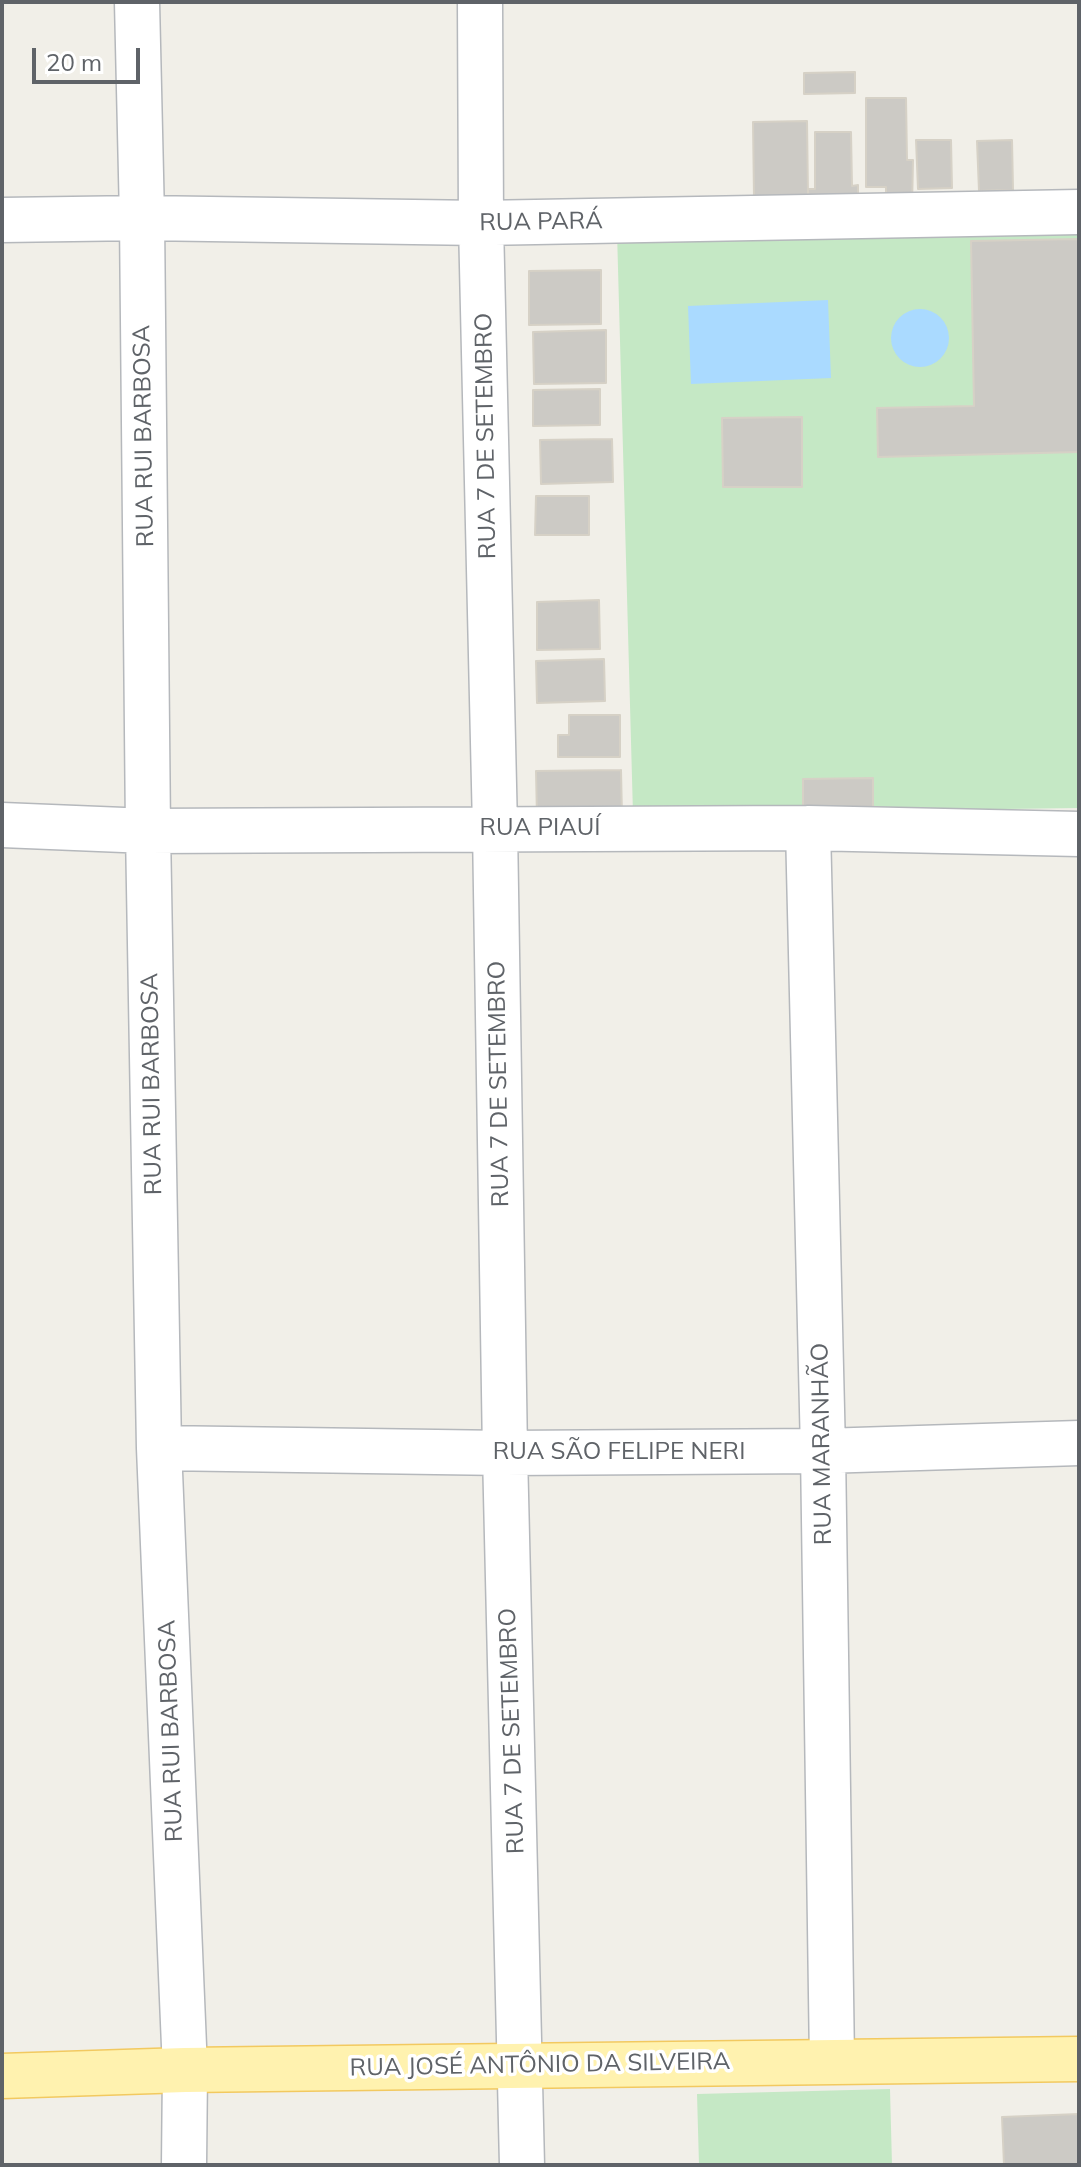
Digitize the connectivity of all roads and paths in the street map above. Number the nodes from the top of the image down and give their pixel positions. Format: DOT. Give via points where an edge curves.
graph roads {
  1 [pos="137,2"];
  2 [pos="480,2"];
  3 [pos="1079,212"];
  4 [pos="142,218"];
  5 [pos="2,220"];
  6 [pos="481,223"];
  7 [pos="2,825"];
  8 [pos="495,828"];
  9 [pos="808,828"];
  10 [pos="148,831"];
  11 [pos="1079,834"];
  12 [pos="1079,1443"];
  13 [pos="159,1448"];
  14 [pos="823,1451"];
  15 [pos="505,1453"];
  16 [pos="1079,2059"];
  17 [pos="832,2061"];
  18 [pos="521,2065"];
  19 [pos="185,2070"];
  20 [pos="2,2076"];
  21 [pos="184,2165"];
  22 [pos="522,2165"];
  1 -- 4 [label="street, RUA RUI BARBOSA"];
  2 -- 6 [label="street, RUA 7 DE SETEMBRO"];
  3 -- 6 [label="street, RUA PARÁ"];
  4 -- 5 [label="street, RUA PARÁ"];
  4 -- 6 [label="street, RUA PARÁ"];
  4 -- 10 [label="street, RUA RUI BARBOSA"];
  6 -- 8 [label="street, RUA 7 DE SETEMBRO"];
  7 -- 10 [label="street, RUA PIAUÍ"];
  8 -- 9 [label="street, RUA PIAUÍ"];
  8 -- 10 [label="street, RUA PIAUÍ"];
  8 -- 15 [label="street, RUA 7 DE SETEMBRO"];
  9 -- 11 [label="street, RUA PIAUÍ"];
  9 -- 14 [label="street, RUA MARANHÃO"];
  10 -- 13 [label="street, RUA RUI BARBOSA"];
  12 -- 14 [label="street, RUA SÃO FELIPE NERI"];
  13 -- 15 [label="street, RUA SÃO FELIPE NERI"];
  13 -- 19 [label="street, RUA RUI BARBOSA"];
  14 -- 15 [label="street, RUA SÃO FELIPE NERI"];
  14 -- 17 [label="street, RUA MARANHÃO"];
  15 -- 18 [label="street, RUA 7 DE SETEMBRO"];
  16 -- 17 [label="main road, RUA JOSÉ ANTÔNIO DA SILVEIRA"];
  17 -- 18 [label="main road, RUA JOSÉ ANTÔNIO DA SILVEIRA"];
  18 -- 19 [label="main road, RUA JOSÉ ANTÔNIO DA SILVEIRA"];
  18 -- 22 [label="street, RUA 7 DE SETEMBRO"];
  19 -- 20 [label="main road, RUA JOSÉ ANTÔNIO DA SILVEIRA"];
  19 -- 21 [label="street, RUA RUI BARBOSA"];
}
